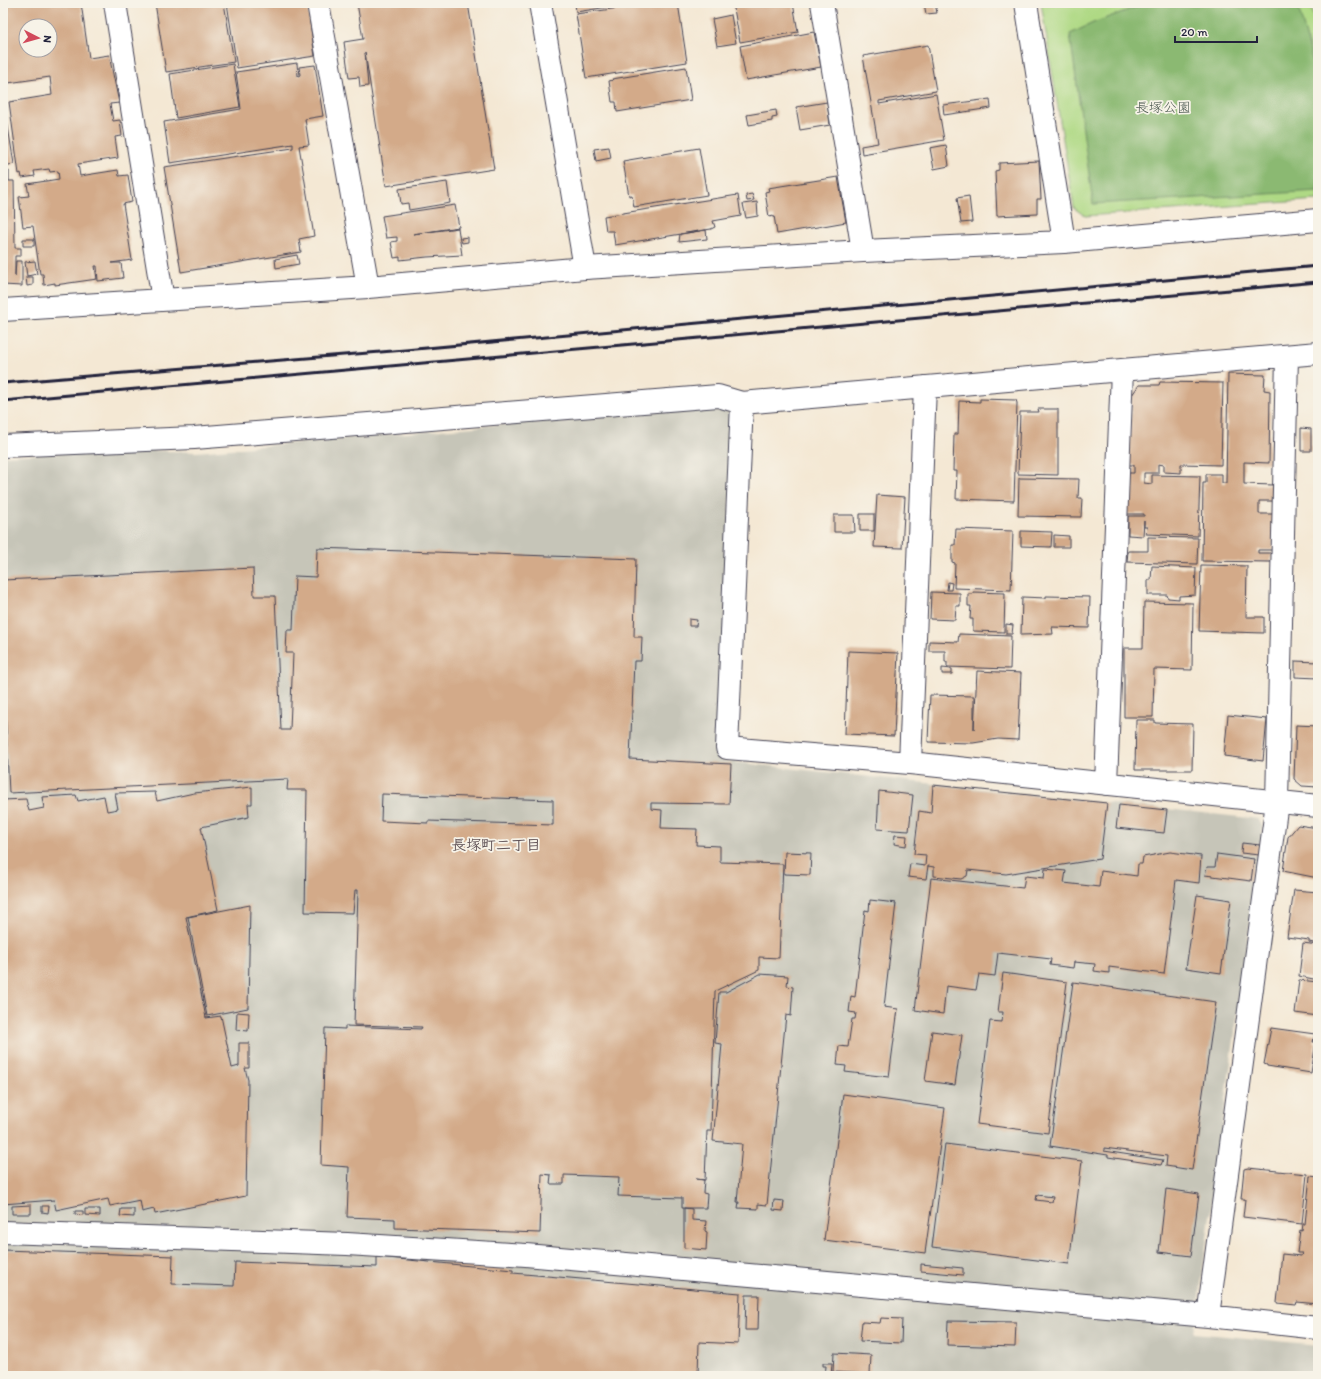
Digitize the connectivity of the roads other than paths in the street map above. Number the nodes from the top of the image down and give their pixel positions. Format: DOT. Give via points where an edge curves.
graph roads {
  1 [pos="115,3"];
  2 [pos="318,3"];
  3 [pos="540,3"];
  4 [pos="822,3"];
  5 [pos="1026,3"];
  6 [pos="1318,220"];
  7 [pos="1064,242"];
  8 [pos="863,251"];
  9 [pos="585,268"];
  10 [pos="368,287"];
  11 [pos="163,300"];
  12 [pos="3,310"];
  13 [pos="1318,353"];
  14 [pos="1287,356"];
  15 [pos="1122,370"];
  16 [pos="924,387"];
  17 [pos="742,403"];
  18 [pos="3,446"];
  19 [pos="910,763"];
  20 [pos="1106,784"];
  21 [pos="1277,802"];
  22 [pos="1318,806"];
  23 [pos="3,1232"];
  24 [pos="1208,1316"];
  25 [pos="1318,1328"];
  1 -- 11 [label="street"];
  2 -- 10 [label="street"];
  3 -- 9 [label="street"];
  4 -- 8 [label="street"];
  5 -- 7 [label="street"];
  6 -- 7 [label="street"];
  7 -- 8 [label="street"];
  8 -- 9 [label="street"];
  9 -- 10 [label="street"];
  10 -- 11 [label="street"];
  11 -- 12 [label="street"];
  13 -- 14 [label="street"];
  14 -- 15 [label="street"];
  14 -- 21 [label="street"];
  15 -- 16 [label="street"];
  15 -- 20 [label="street"];
  16 -- 17 [label="street"];
  16 -- 19 [label="street"];
  17 -- 18 [label="street" via="718,396 194,438"];
  17 -- 19 [label="street" via="726,748"];
  19 -- 20 [label="street"];
  20 -- 21 [label="street"];
  21 -- 22 [label="street"];
  21 -- 24 [label="street"];
  23 -- 24 [label="street" via="347,1244 526,1254"];
  24 -- 25 [label="street"];
}
